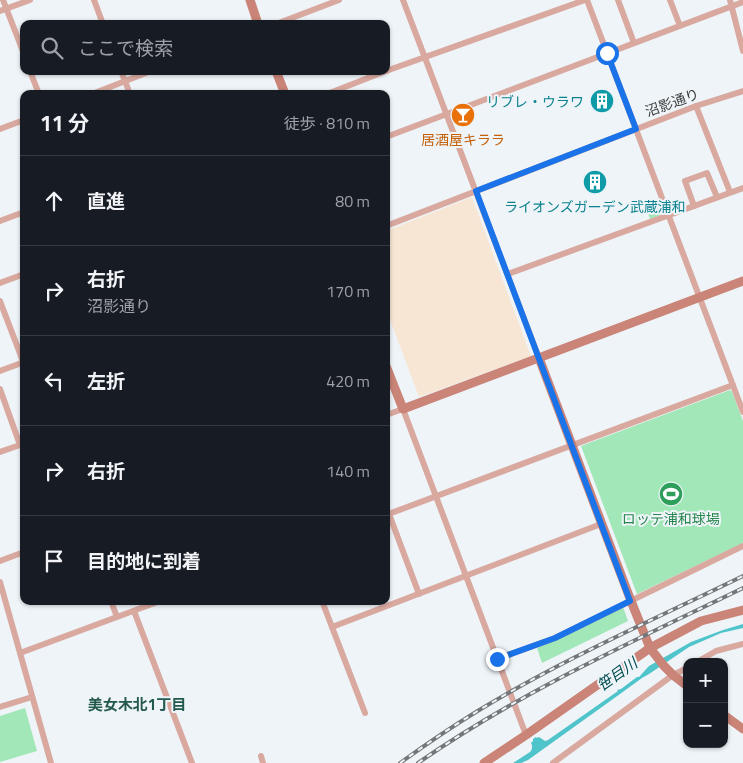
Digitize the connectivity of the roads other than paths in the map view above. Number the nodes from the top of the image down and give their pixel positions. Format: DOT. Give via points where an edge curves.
graph roads {
  1 [pos="3,0"];
  2 [pos="30,0"];
  3 [pos="94,0"];
  4 [pos="250,0"];
  5 [pos="339,0"];
  6 [pos="403,0"];
  7 [pos="586,0"];
  8 [pos="618,0"];
  9 [pos="670,0"];
  10 [pos="743,2"];
  11 [pos="731,3"];
  12 [pos="3,10"];
  13 [pos="102,20"];
  14 [pos="257,20"];
  15 [pos="286,20"];
  16 [pos="680,26"];
  17 [pos="634,43"];
  18 [pos="20,46"];
  19 [pos="743,51"];
  20 [pos="607,53"];
  21 [pos="425,58"];
  22 [pos="390,70"];
  23 [pos="32,75"];
  24 [pos="123,75"];
  25 [pos="141,75"];
  26 [pos="278,75"];
  27 [pos="376,75"];
  28 [pos="125,81"];
  29 [pos="37,90"];
  30 [pos="102,90"];
  31 [pos="128,90"];
  32 [pos="283,90"];
  33 [pos="336,90"];
  34 [pos="743,90"];
  35 [pos="696,106"];
  36 [pos="446,114"];
  37 [pos="20,122"];
  38 [pos="0,129"];
  39 [pos="636,129"];
  40 [pos="390,135"];
  41 [pos="743,188"];
  42 [pos="476,191"];
  43 [pos="730,192"];
  44 [pos="716,197"];
  45 [pos="694,206"];
  46 [pos="20,214"];
  47 [pos="668,215"];
  48 [pos="0,221"];
  49 [pos="390,224"];
  50 [pos="508,274"];
  51 [pos="20,275"];
  52 [pos="743,281"];
  53 [pos="0,282"];
  54 [pos="700,298"];
  55 [pos="0,301"];
  56 [pos="20,353"];
  57 [pos="539,358"];
  58 [pos="20,364"];
  59 [pos="0,371"];
  60 [pos="390,377"];
  61 [pos="733,385"];
  62 [pos="0,389"];
  63 [pos="402,409"];
  64 [pos="743,412"];
  65 [pos="390,414"];
  66 [pos="572,446"];
  67 [pos="0,452"];
  68 [pos="436,496"];
  69 [pos="390,514"];
  70 [pos="390,520"];
  71 [pos="601,524"];
  72 [pos="743,546"];
  73 [pos="20,554"];
  74 [pos="0,561"];
  75 [pos="466,576"];
  76 [pos="0,582"];
  77 [pos="419,594"];
  78 [pos="630,601"];
  79 [pos="112,605"];
  80 [pos="150,605"];
  81 [pos="324,605"];
  82 [pos="743,610"];
  83 [pos="134,611"];
  84 [pos="117,617"];
  85 [pos="332,627"];
  86 [pos="743,644"];
  87 [pos="652,650"];
  88 [pos="20,653"];
  89 [pos="705,658"];
  90 [pos="497,659"];
  91 [pos="683,669"];
  92 [pos="671,673"];
  93 [pos="683,683"];
  94 [pos="32,697"];
  95 [pos="0,707"];
  96 [pos="365,713"];
  97 [pos="728,718"];
  98 [pos="743,729"];
  99 [pos="526,735"];
  100 [pos="555,762"];
  101 [pos="51,763"];
  102 [pos="192,763"];
  103 [pos="484,763"];
  1 -- 12 [label="street"];
  2 -- 12 [label="street"];
  3 -- 13 [label="street"];
  4 -- 14 [label="street"];
  5 -- 15 [label="street"];
  6 -- 21 [label="street"];
  7 -- 20 [label="street"];
  7 -- 21 [label="street"];
  8 -- 17 [label="street"];
  9 -- 16 [label="street"];
  10 -- 11 [label="street"];
  11 -- 16 [label="street"];
  11 -- 19 [label="street"];
  12 -- 18 [label="street"];
  16 -- 17 [label="street"];
  17 -- 20 [label="street"];
  20 -- 36 [label="street"];
  20 -- 39 [label="street"];
  21 -- 22 [label="street"];
  21 -- 36 [label="street"];
  23 -- 29 [label="street"];
  24 -- 28 [label="street"];
  25 -- 28 [label="street"];
  26 -- 32 [label="street"];
  27 -- 33 [label="street"];
  28 -- 30 [label="street"];
  28 -- 31 [label="street"];
  34 -- 35 [label="street, 沼影通り"];
  35 -- 39 [label="street, 沼影通り"];
  35 -- 43 [label="street"];
  36 -- 40 [label="street"];
  36 -- 42 [label="street"];
  37 -- 38 [label="street"];
  39 -- 42 [label="street, 沼影通り"];
  39 -- 47 [label="street"];
  41 -- 43 [label="street"];
  42 -- 49 [label="street, 沼影通り"];
  42 -- 50 [label="street"];
  43 -- 44 [label="street"];
  44 -- 45 [label="street"];
  44 -- 45 [label="street" via="707,172 685,181"];
  45 -- 47 [label="street"];
  46 -- 48 [label="street"];
  47 -- 50 [label="street"];
  47 -- 54 [label="street"];
  50 -- 57 [label="street"];
  51 -- 53 [label="street"];
  52 -- 54 [label="street"];
  54 -- 57 [label="street"];
  54 -- 61 [label="street"];
  55 -- 56 [label="street"];
  57 -- 63 [label="street"];
  57 -- 66 [label="street"];
  58 -- 59 [label="street"];
  60 -- 63 [label="street"];
  61 -- 64 [label="street"];
  61 -- 66 [label="street"];
  62 -- 67 [label="street" via="20,445"];
  63 -- 65 [label="street"];
  63 -- 68 [label="street"];
  66 -- 68 [label="street"];
  66 -- 71 [label="street"];
  68 -- 69 [label="street"];
  68 -- 75 [label="street"];
  70 -- 77 [label="street"];
  71 -- 75 [label="street"];
  71 -- 78 [label="street"];
  72 -- 78 [label="street"];
  73 -- 74 [label="street"];
  75 -- 77 [label="street"];
  75 -- 90 [label="street"];
  76 -- 88 [label="street"];
  77 -- 85 [label="street"];
  78 -- 87 [label="street"];
  78 -- 90 [label="street" via="555,638"];
  79 -- 84 [label="street"];
  80 -- 83 [label="street"];
  81 -- 85 [label="street"];
  82 -- 87 [label="street" via="701,621"];
  83 -- 84 [label="street"];
  83 -- 102 [label="street"];
  84 -- 88 [label="street"];
  85 -- 96 [label="street"];
  86 -- 89 [label="street" via="716,651"];
  87 -- 92 [label="street"];
  87 -- 99 [label="street"];
  88 -- 94 [label="street"];
  90 -- 99 [label="street"];
  91 -- 92 [label="street"];
  92 -- 93 [label="street"];
  92 -- 100 [label="street"];
  94 -- 95 [label="street"];
  94 -- 101 [label="street"];
  97 -- 98 [label="street"];
  99 -- 103 [label="street"];
}
